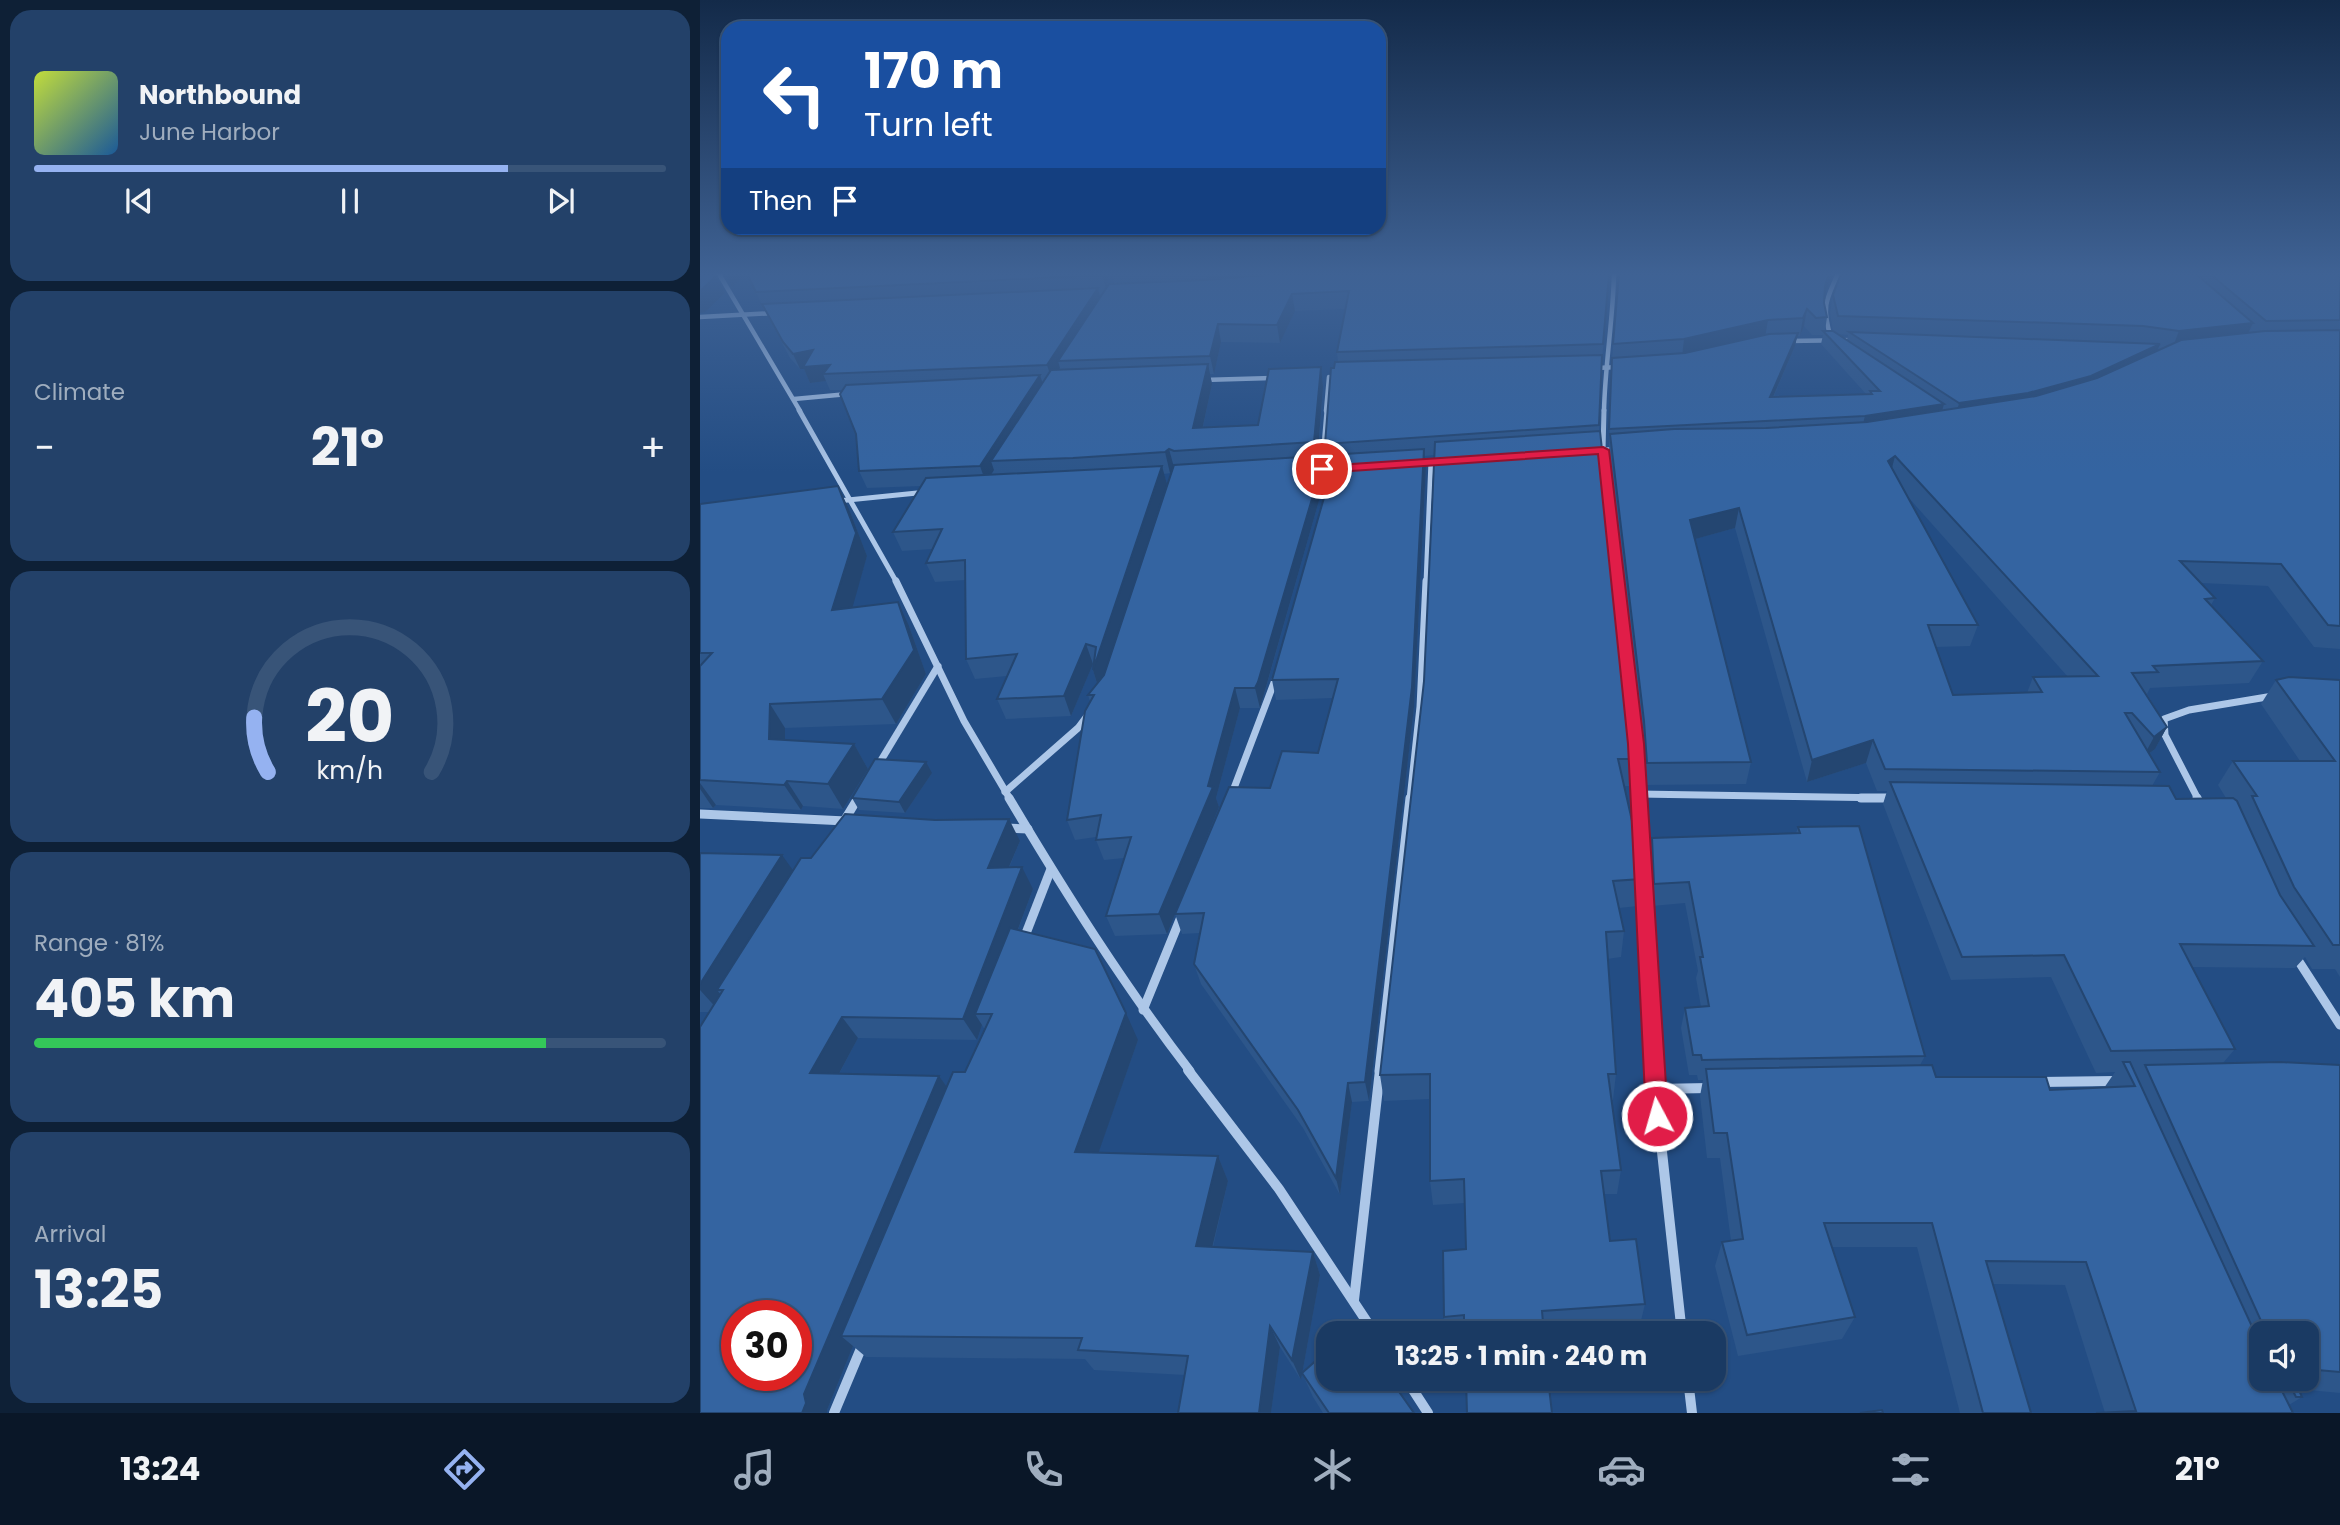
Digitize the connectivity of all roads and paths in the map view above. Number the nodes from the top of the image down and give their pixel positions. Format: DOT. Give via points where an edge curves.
graph roads {
  1 [pos="760,340"];
  2 [pos="1610,340"];
  3 [pos="1814,340"];
  4 [pos="1832,340"];
  5 [pos="1778,342"];
  6 [pos="1842,347"];
  7 [pos="1633,367"];
  8 [pos="1592,368"];
  9 [pos="1605,368"];
  10 [pos="1316,377"];
  11 [pos="1329,377"];
  12 [pos="1342,377"];
  13 [pos="1277,378"];
  14 [pos="1198,380"];
  15 [pos="861,393"];
  16 [pos="794,399"];
  17 [pos="1631,448"];
  18 [pos="1603,450"];
  19 [pos="1590,451"];
  20 [pos="1444,460"];
  21 [pos="1431,461"];
  22 [pos="1418,462"];
  23 [pos="1336,468"];
  24 [pos="1322,469"];
  25 [pos="1309,470"];
  26 [pos="933,491"];
  27 [pos="850,499"];
  28 [pos="836,501"];
  29 [pos="1325,502"];
  30 [pos="938,666"];
  31 [pos="1279,666"];
  32 [pos="2285,694"];
  33 [pos="1091,710"];
  34 [pos="873,773"];
  35 [pos="866,785"];
  36 [pos="1005,792"];
  37 [pos="1637,794"];
  38 [pos="1898,798"];
  39 [pos="2185,802"];
  40 [pos="1227,806"];
  41 [pos="700,814"];
  42 [pos="844,821"];
  43 [pos="857,821"];
  44 [pos="988,827"];
  45 [pos="1028,829"];
  46 [pos="837,832"];
  47 [pos="1052,869"];
  48 [pos="1185,908"];
  49 [pos="1021,946"];
  50 [pos="2290,948"];
  51 [pos="1143,1010"];
  52 [pos="2340,1025"];
  53 [pos="2116,1081"];
  54 [pos="2129,1081"];
  55 [pos="2034,1083"];
  56 [pos="1722,1088"];
  57 [pos="1654,1089"];
  58 [pos="2122,1094"];
  59 [pos="1354,1301"];
  60 [pos="1367,1321"];
  61 [pos="1681,1321"];
  62 [pos="864,1340"];
  63 [pos="1414,1391"];
  64 [pos="1689,1391"];
  65 [pos="834,1413"];
  66 [pos="1428,1413"];
  67 [pos="1692,1413"];
  1 -- 16 [label="street"];
  2 -- 9 [label="street"];
  3 -- 5 [label="street"];
  4 -- 6 [label="street"];
  7 -- 9 [label="street"];
  8 -- 9 [label="street"];
  9 -- 18 [label="street"];
  10 -- 11 [label="street"];
  11 -- 12 [label="street"];
  11 -- 24 [label="street"];
  13 -- 14 [label="street"];
  15 -- 16 [label="street"];
  16 -- 27 [label="street"];
  17 -- 18 [label="street"];
  18 -- 19 [label="street"];
  18 -- 37 [label="street" via="1636,744"];
  20 -- 21 [label="street"];
  21 -- 22 [label="street"];
  21 -- 59 [label="street" via="1420,707"];
  23 -- 24 [label="street"];
  24 -- 25 [label="street"];
  24 -- 29 [label="street" via="1330,482"];
  26 -- 27 [label="street"];
  27 -- 28 [label="street"];
  27 -- 30 [label="street"];
  30 -- 34 [label="street"];
  30 -- 36 [label="street"];
  31 -- 40 [label="street"];
  32 -- 39 [label="street" via="2189,710 2164,719 2165,735 2202,803"];
  33 -- 36 [label="street"];
  35 -- 42 [label="street"];
  36 -- 45 [label="street"];
  37 -- 38 [label="street"];
  37 -- 57 [label="street"];
  41 -- 42 [label="street"];
  42 -- 43 [label="street"];
  42 -- 46 [label="street"];
  44 -- 45 [label="street"];
  45 -- 47 [label="street"];
  47 -- 49 [label="street"];
  47 -- 51 [label="street"];
  48 -- 51 [label="street"];
  50 -- 52 [label="street"];
  51 -- 59 [label="street" via="1279,1189"];
  53 -- 54 [label="street"];
  53 -- 55 [label="street"];
  53 -- 58 [label="street"];
  56 -- 57 [label="street"];
  57 -- 61 [label="street"];
  59 -- 60 [label="street"];
  62 -- 65 [label="street"];
  63 -- 66 [label="street"];
  64 -- 67 [label="street"];
}
